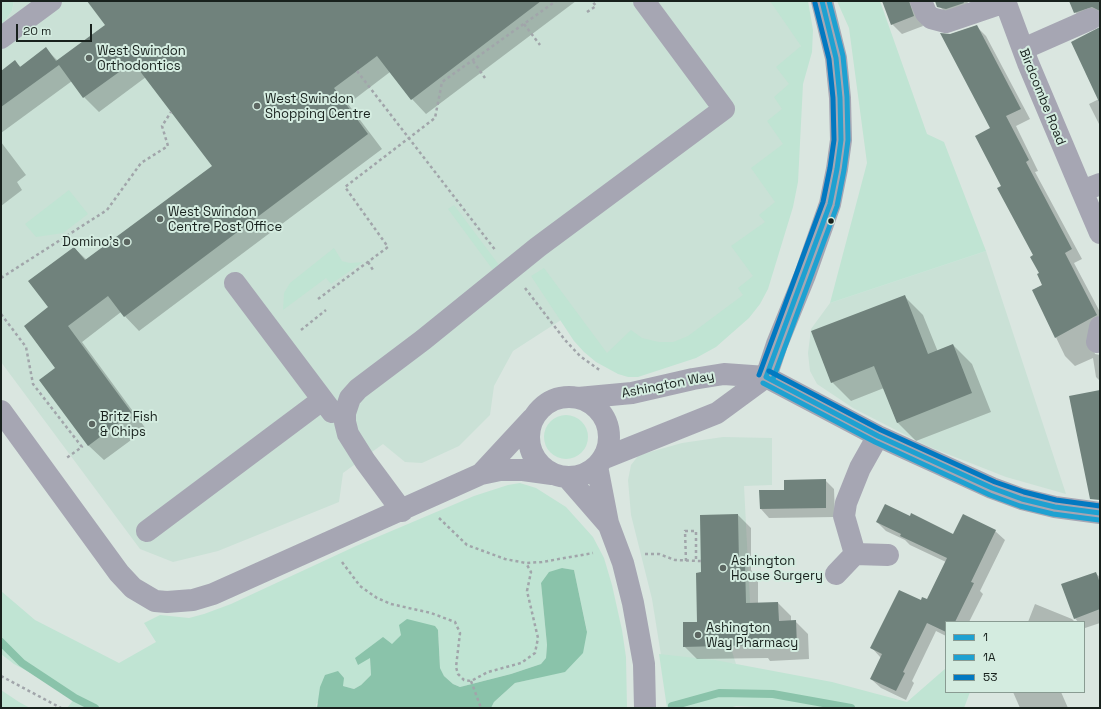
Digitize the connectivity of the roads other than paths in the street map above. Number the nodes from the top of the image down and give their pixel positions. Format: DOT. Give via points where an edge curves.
graph roads {
  1 [pos="51,1"];
  2 [pos="644,1"];
  3 [pos="822,1"];
  4 [pos="921,1"];
  5 [pos="1005,2"];
  6 [pos="1091,20"];
  7 [pos="1,38"];
  8 [pos="1023,49"];
  9 [pos="1091,188"];
  10 [pos="1100,233"];
  11 [pos="235,283"];
  12 [pos="766,377"];
  13 [pos="578,398"];
  14 [pos="322,400"];
  15 [pos="1,411"];
  16 [pos="533,418"];
  17 [pos="345,422"];
  18 [pos="878,436"];
  19 [pos="600,462"];
  20 [pos="481,474"];
  21 [pos="560,476"];
  22 [pos="402,511"];
  23 [pos="1100,513"];
  24 [pos="608,524"];
  25 [pos="147,531"];
  26 [pos="855,554"];
  27 [pos="888,555"];
  28 [pos="836,574"];
  29 [pos="645,708"];
  1 -- 7 [label="street"];
  2 -- 17 [label="street" via="724,109 538,247 358,389 346,404"];
  3 -- 12 [label="street" via="836,58 840,98 841,140 837,169 830,204"];
  4 -- 5 [label="street" via="931,18 946,22"];
  5 -- 8 [label="street, Birdcombe Road"];
  6 -- 8 [label="street"];
  8 -- 9 [label="street, Birdcombe Road"];
  9 -- 10 [label="street, Birdcombe Road"];
  11 -- 14 [label="street"];
  12 -- 13 [label="street, Ashington Way" via="724,374 632,394"];
  12 -- 18 [label="street"];
  12 -- 19 [label="street" via="717,413 659,435"];
  13 -- 16 [label="street" via="565,396 552,400 541,407"];
  13 -- 19 [label="street" via="600,411 606,423 608,444"];
  14 -- 17 [label="street"];
  14 -- 25 [label="street"];
  15 -- 22 [label="street" via="119,573 133,588 156,601 193,600 213,594"];
  16 -- 20 [label="street"];
  16 -- 21 [label="street" via="529,428 530,450 543,468"];
  17 -- 22 [label="street" via="353,443"];
  18 -- 23 [label="street" via="958,474 1022,499 1055,507"];
  18 -- 26 [label="street" via="860,468 846,503 844,516"];
  19 -- 21 [label="street" via="583,474"];
  19 -- 24 [label="street"];
  20 -- 21 [label="street" via="500,470 523,470"];
  20 -- 22 [label="street"];
  21 -- 24 [label="street"];
  24 -- 29 [label="street" via="633,603 644,664"];
  26 -- 27 [label="street"];
  26 -- 28 [label="street"];
}
